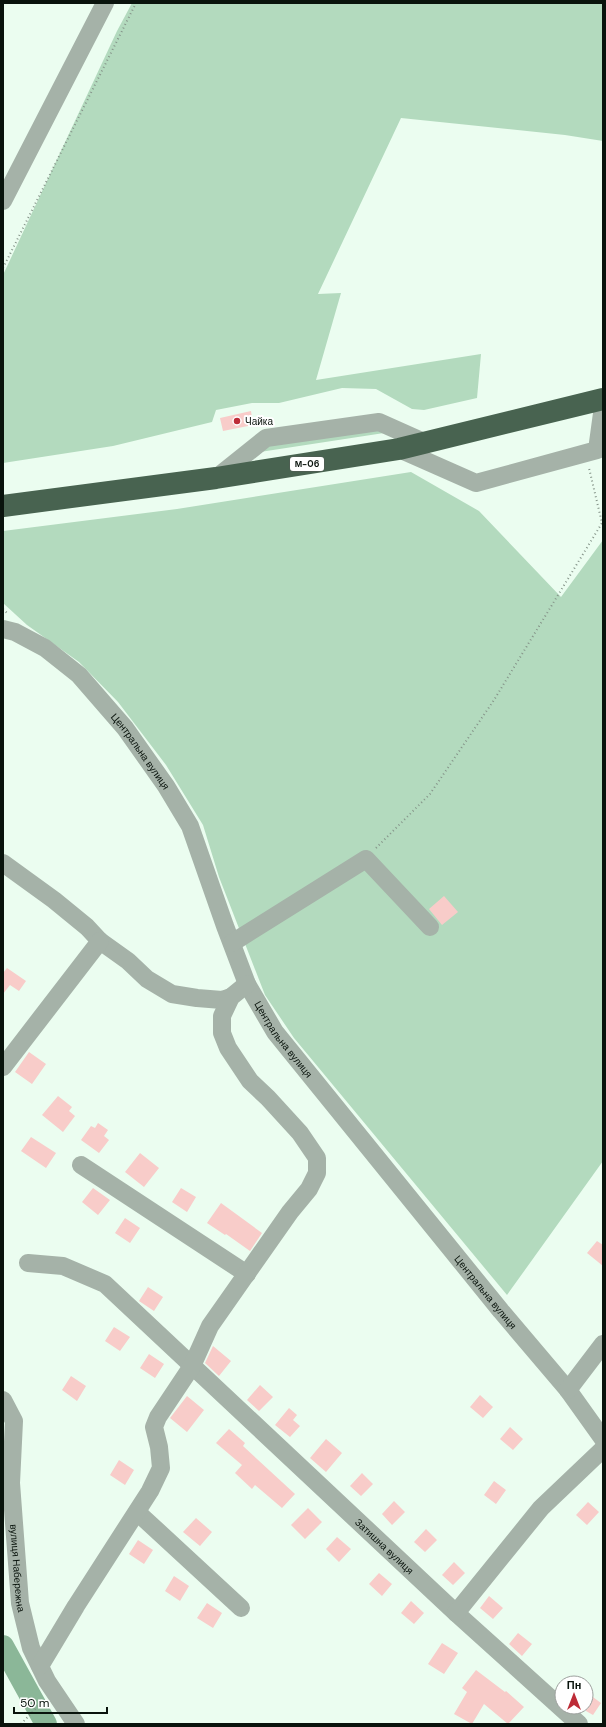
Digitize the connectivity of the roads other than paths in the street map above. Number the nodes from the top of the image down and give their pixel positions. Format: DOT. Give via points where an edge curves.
graph roads {
  1 [pos="105,3"];
  2 [pos="3,201"];
  3 [pos="603,399"];
  4 [pos="603,406"];
  5 [pos="426,443"];
  6 [pos="399,449"];
  7 [pos="216,478"];
  8 [pos="3,506"];
  9 [pos="3,629"];
  10 [pos="3,863"];
  11 [pos="430,927"];
  12 [pos="100,941"];
  13 [pos="232,943"];
  14 [pos="247,984"];
  15 [pos="231,997"];
  16 [pos="3,1067"];
  17 [pos="81,1165"];
  18 [pos="28,1263"];
  19 [pos="247,1274"];
  20 [pos="603,1344"];
  21 [pos="192,1366"];
  22 [pos="568,1390"];
  23 [pos="3,1400"];
  24 [pos="603,1439"];
  25 [pos="603,1449"];
  26 [pos="137,1512"];
  27 [pos="241,1608"];
  28 [pos="456,1613"];
  29 [pos="40,1666"];
  30 [pos="76,1724"];
  31 [pos="579,1724"];
  1 -- 2 [label="street"];
  3 -- 5 [label="highway, М-06"];
  4 -- 6 [label="street" via="597,450 476,483"];
  5 -- 6 [label="highway, М-06"];
  5 -- 7 [label="street" via="379,422 266,438"];
  6 -- 7 [label="highway, М-06"];
  7 -- 8 [label="highway, М-06"];
  9 -- 13 [label="street, Центральна вулиця" via="15,632 45,648 79,675 125,728 166,786 190,826"];
  10 -- 12 [label="street" via="54,900"];
  11 -- 13 [label="street" via="366,859"];
  12 -- 15 [label="street" via="128,961 146,979 172,994 222,1000"];
  12 -- 16 [label="street"];
  13 -- 14 [label="street, Центральна вулиця"];
  14 -- 15 [label="street"];
  14 -- 22 [label="street, Центральна вулиця" via="275,1032"];
  15 -- 19 [label="street" via="222,1016 222,1033 228,1048 250,1081 300,1133 317,1158 317,1173 309,1189"];
  17 -- 19 [label="street"];
  18 -- 21 [label="street, Затишна вулиця" via="63,1266 105,1284"];
  19 -- 21 [label="street" via="210,1326"];
  20 -- 22 [label="street"];
  21 -- 26 [label="street" via="154,1427 161,1468"];
  21 -- 28 [label="street, Затишна вулиця"];
  22 -- 24 [label="street, Центральна вулиця"];
  23 -- 29 [label="street, вулиця Набережна" via="14,1421 11,1483 20,1603 31,1648"];
  25 -- 28 [label="street" via="541,1508"];
  26 -- 27 [label="street"];
  26 -- 29 [label="street"];
  28 -- 31 [label="street, Затишна вулиця"];
  29 -- 30 [label="street, вулиця Набережна"];
}
